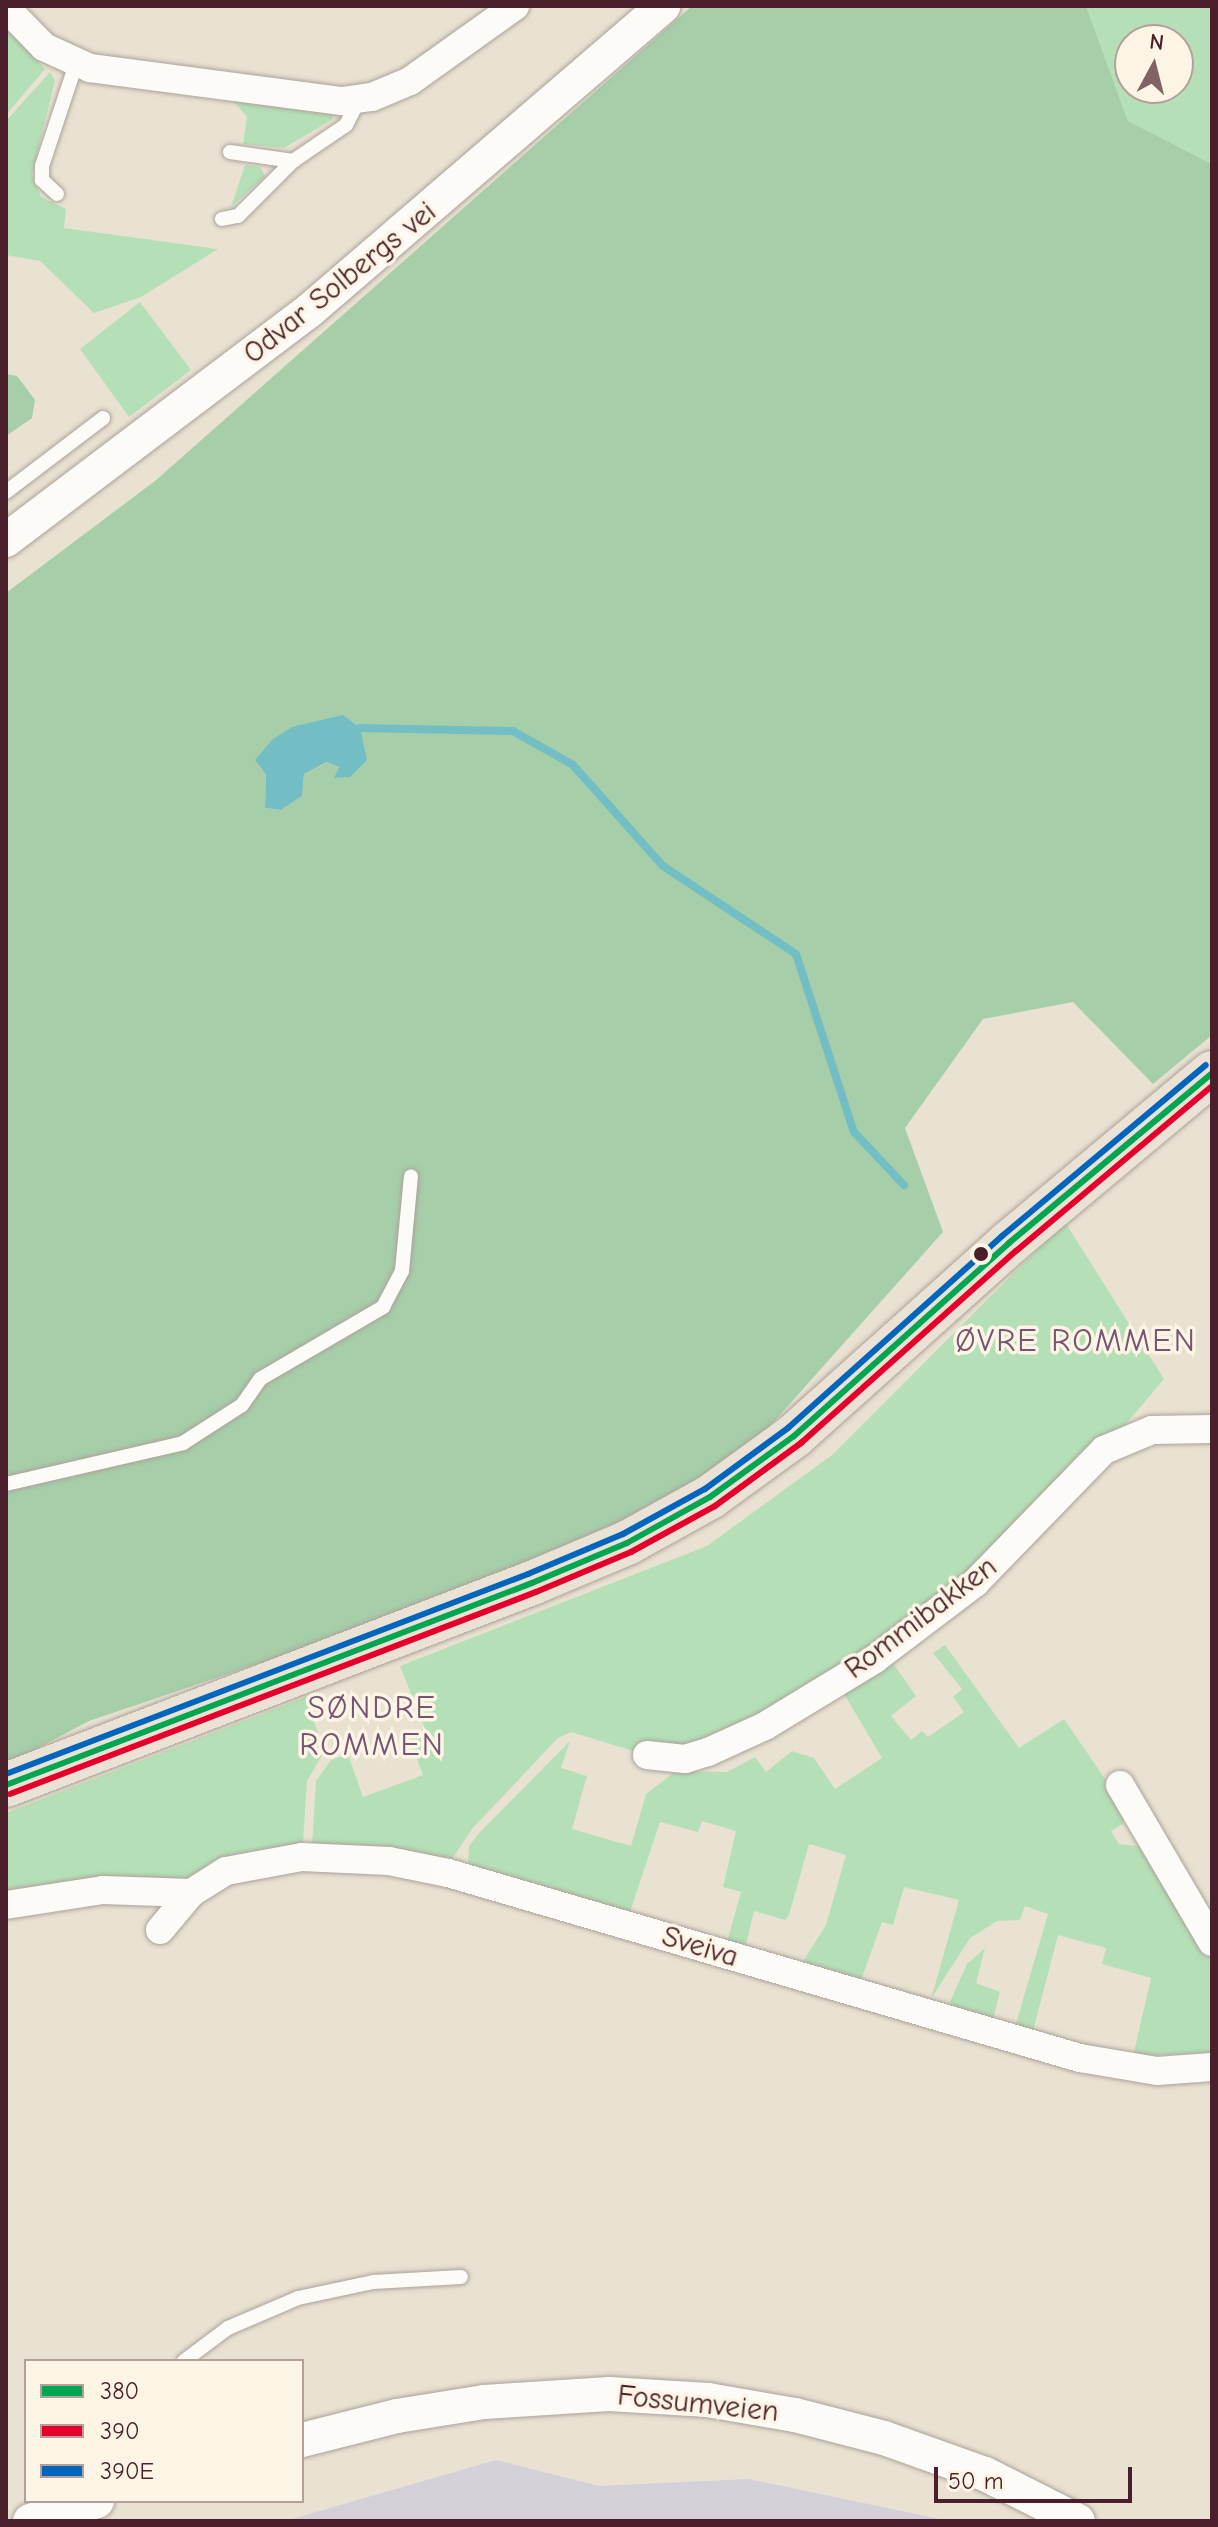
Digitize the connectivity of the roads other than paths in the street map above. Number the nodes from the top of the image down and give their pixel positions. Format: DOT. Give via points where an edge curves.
graph roads {
  1 [pos="515,6"];
  2 [pos="659,7"];
  3 [pos="6,8"];
  4 [pos="76,64"];
  5 [pos="359,100"];
  6 [pos="230,152"];
  7 [pos="293,161"];
  8 [pos="57,194"];
  9 [pos="222,219"];
  10 [pos="103,418"];
  11 [pos="6,492"];
  12 [pos="6,540"];
  13 [pos="1212,1073"];
  14 [pos="411,1176"];
  15 [pos="1212,1429"];
  16 [pos="6,1484"];
  17 [pos="647,1755"];
  18 [pos="6,1785"];
  19 [pos="1120,1785"];
  20 [pos="191,1893"];
  21 [pos="6,1905"];
  22 [pos="160,1930"];
  23 [pos="1212,1942"];
  24 [pos="1212,2067"];
  25 [pos="461,2277"];
  26 [pos="187,2359"];
  27 [pos="304,2439"];
  28 [pos="90,2503"];
  29 [pos="30,2521"];
  30 [pos="1078,2521"];
  1 -- 5 [label="street" via="410,81"];
  2 -- 12 [label="street, Odvar Solbergs vei" via="310,310"];
  3 -- 4 [label="street" via="44,47"];
  4 -- 5 [label="street" via="307,99"];
  4 -- 8 [label="lane" via="42,166 42,180"];
  5 -- 7 [label="lane" via="346,125"];
  6 -- 7 [label="lane"];
  7 -- 9 [label="lane" via="238,216"];
  10 -- 11 [label="lane"];
  13 -- 18 [label="highway" via="1009,1243 794,1436 689,1510 532,1583"];
  14 -- 16 [label="lane" via="402,1271 383,1307 260,1379 242,1405 183,1443"];
  15 -- 17 [label="street, Rommibakken" via="1152,1430 1104,1450 975,1583 875,1659 765,1726 708,1752 685,1759"];
  19 -- 23 [label="street"];
  20 -- 21 [label="street" via="103,1890"];
  20 -- 22 [label="street, Sveiva"];
  20 -- 24 [label="street, Sveiva" via="226,1871 302,1857 419,1866 1080,2058 1157,2071"];
  25 -- 26 [label="lane" via="373,2282 298,2298 228,2328"];
  27 -- 30 [label="street, Fossumveien" via="397,2416 484,2402 609,2394 708,2400 795,2415 898,2442 985,2474"];
  28 -- 29 [label="street"];
}
